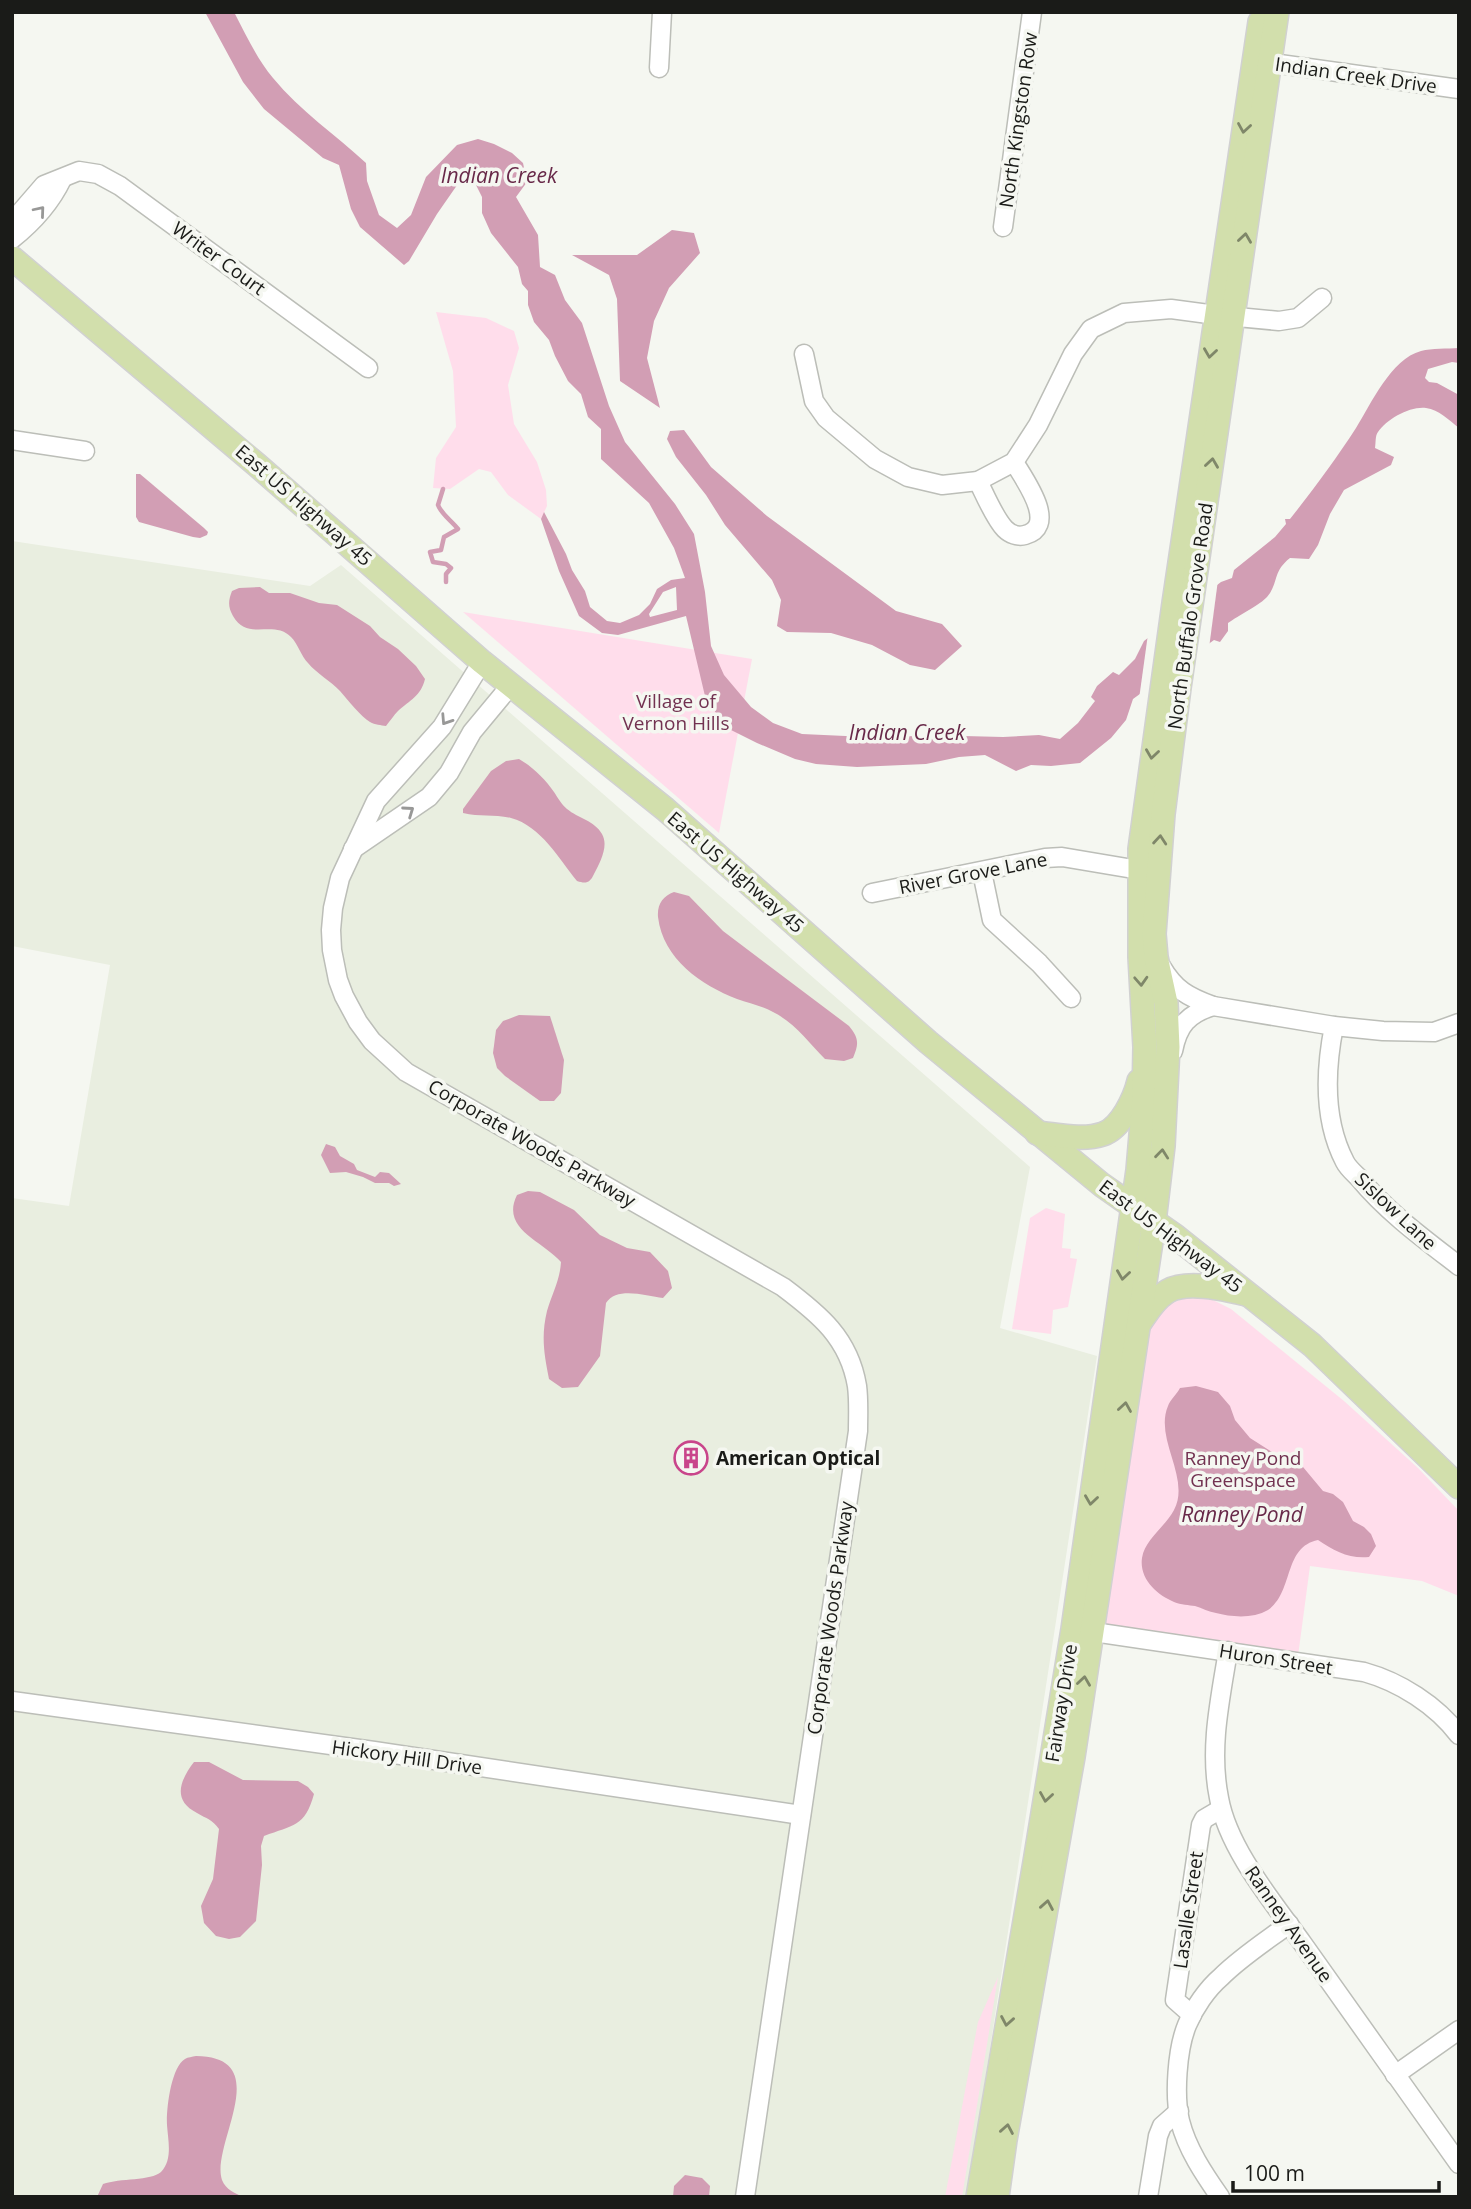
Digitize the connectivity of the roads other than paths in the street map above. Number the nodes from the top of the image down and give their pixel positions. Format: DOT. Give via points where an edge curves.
graph roads {
  1 [pos="662,12"];
  2 [pos="1032,12"];
  3 [pos="1262,12"];
  4 [pos="1277,12"];
  5 [pos="1262,61"];
  6 [pos="659,68"];
  7 [pos="1459,89"];
  8 [pos="62,179"];
  9 [pos="12,222"];
  10 [pos="1003,227"];
  11 [pos="12,239"];
  12 [pos="12,258"];
  13 [pos="1322,298"];
  14 [pos="1225,316"];
  15 [pos="804,354"];
  16 [pos="368,368"];
  17 [pos="12,440"];
  18 [pos="85,451"];
  19 [pos="1014,462"];
  20 [pos="978,481"];
  21 [pos="482,662"];
  22 [pos="511,685"];
  23 [pos="353,849"];
  24 [pos="982,872"];
  25 [pos="1148,872"];
  26 [pos="872,893"];
  27 [pos="1156,957"];
  28 [pos="1071,998"];
  29 [pos="1213,1006"];
  30 [pos="1459,1023"];
  31 [pos="1334,1026"];
  32 [pos="1145,1047"];
  33 [pos="1164,1122"];
  34 [pos="1037,1133"];
  35 [pos="1133,1207"];
  36 [pos="1154,1222"];
  37 [pos="1459,1266"];
  38 [pos="1249,1294"];
  39 [pos="1137,1327"];
  40 [pos="1459,1487"];
  41 [pos="1082,1630"];
  42 [pos="1228,1651"];
  43 [pos="12,1701"];
  44 [pos="1459,1735"];
  45 [pos="1221,1809"];
  46 [pos="801,1815"];
  47 [pos="1289,1924"];
  48 [pos="1192,2015"];
  49 [pos="1459,2030"];
  50 [pos="1395,2075"];
  51 [pos="1179,2111"];
  52 [pos="1459,2164"];
  53 [pos="745,2197"];
  54 [pos="978,2197"];
  55 [pos="997,2197"];
  56 [pos="1148,2197"];
  57 [pos="1220,2197"];
  1 -- 6 [label="street"];
  2 -- 10 [label="street, North Kingston Row"];
  3 -- 5 [label="main road, North Buffalo Grove Road"];
  4 -- 5 [label="main road, North Buffalo Grove Road"];
  5 -- 7 [label="street, Indian Creek Drive"];
  5 -- 14 [label="main road, North Buffalo Grove Road"];
  8 -- 9 [label="street, Writer Court" via="44,185"];
  11 -- 8 [label="street, one-way" via="26,228"];
  8 -- 16 [label="street, Writer Court" via="79,171 98,174 120,186"];
  12 -- 21 [label="main road, East US Highway 45"];
  13 -- 14 [label="street" via="1298,318 1279,321"];
  14 -- 19 [label="street" via="1171,309 1124,313 1091,329"];
  14 -- 25 [label="main road, North Buffalo Grove Road" via="1170,687"];
  15 -- 20 [label="street" via="814,401 826,418 875,459 908,477 942,485"];
  17 -- 18 [label="street"];
  19 -- 20 [label="street"];
  19 -- 20 [label="street" via="1040,514 1035,531 1019,536 1004,528"];
  21 -- 22 [label="main road, East US Highway 45"];
  21 -- 23 [label="street, Corporate Woods Parkway, one-way" via="442,727 376,801"];
  23 -- 22 [label="street, one-way" via="429,797 472,732"];
  22 -- 34 [label="main road, East US Highway 45" via="665,809"];
  23 -- 46 [label="street, Corporate Woods Parkway" via="333,908 332,950 344,996 385,1055 406,1072 783,1287 817,1313 844,1348 857,1388 858,1431"];
  24 -- 25 [label="street, River Grove Lane" via="1062,857"];
  24 -- 26 [label="street, River Grove Lane"];
  24 -- 28 [label="street" via="992,920"];
  25 -- 27 [label="main road, North Buffalo Grove Road"];
  25 -- 32 [label="main road, North Buffalo Grove Road, one-way" via="1140,957"];
  27 -- 29 [label="street" via="1186,996"];
  27 -- 33 [label="main road, North Buffalo Grove Road" via="1166,1003"];
  29 -- 31 [label="street"];
  29 -- 33 [label="street" via="1187,1020 1177,1032 1174,1101"];
  30 -- 31 [label="street" via="1434,1032"];
  31 -- 37 [label="street, Sislow Lane" via="1327,1085 1330,1124 1346,1163 1371,1194"];
  32 -- 34 [label="main road" via="1137,1090 1124,1116 1105,1134"];
  32 -- 35 [label="main road, North Buffalo Grove Road"];
  36 -- 33 [label="main road, North Buffalo Grove Road, one-way"];
  34 -- 35 [label="main road, East US Highway 45"];
  35 -- 36 [label="main road, East US Highway 45"];
  35 -- 41 [label="main road, Fairway Drive, one-way"];
  36 -- 38 [label="main road, East US Highway 45"];
  36 -- 39 [label="main road, Fairway Drive"];
  38 -- 39 [label="main road" via="1210,1287 1168,1291"];
  38 -- 40 [label="main road, East US Highway 45" via="1312,1345"];
  41 -- 39 [label="main road, Fairway Drive, one-way"];
  41 -- 42 [label="street, Huron Street"];
  41 -- 54 [label="main road, Fairway Drive, one-way" via="1035,1862"];
  55 -- 41 [label="main road, Fairway Drive, one-way" via="1073,1757"];
  42 -- 44 [label="street, Huron Street" via="1378,1676 1411,1692"];
  42 -- 45 [label="street, Ranney Avenue" via="1214,1752"];
  43 -- 46 [label="street, Hickory Hill Drive"];
  45 -- 47 [label="street, Ranney Avenue" via="1239,1852"];
  45 -- 48 [label="street, Lasalle Street" via="1201,1825 1175,2000"];
  46 -- 53 [label="street, Corporate Woods Parkway"];
  47 -- 48 [label="street, Lasalle Street" via="1219,1978"];
  47 -- 50 [label="street, Ranney Avenue"];
  48 -- 51 [label="street, Lasalle Street" via="1181,2046"];
  49 -- 50 [label="street"];
  50 -- 52 [label="street, Ranney Avenue"];
  51 -- 56 [label="street" via="1157,2136"];
  51 -- 57 [label="street, Lasalle Street" via="1193,2155"];
}
